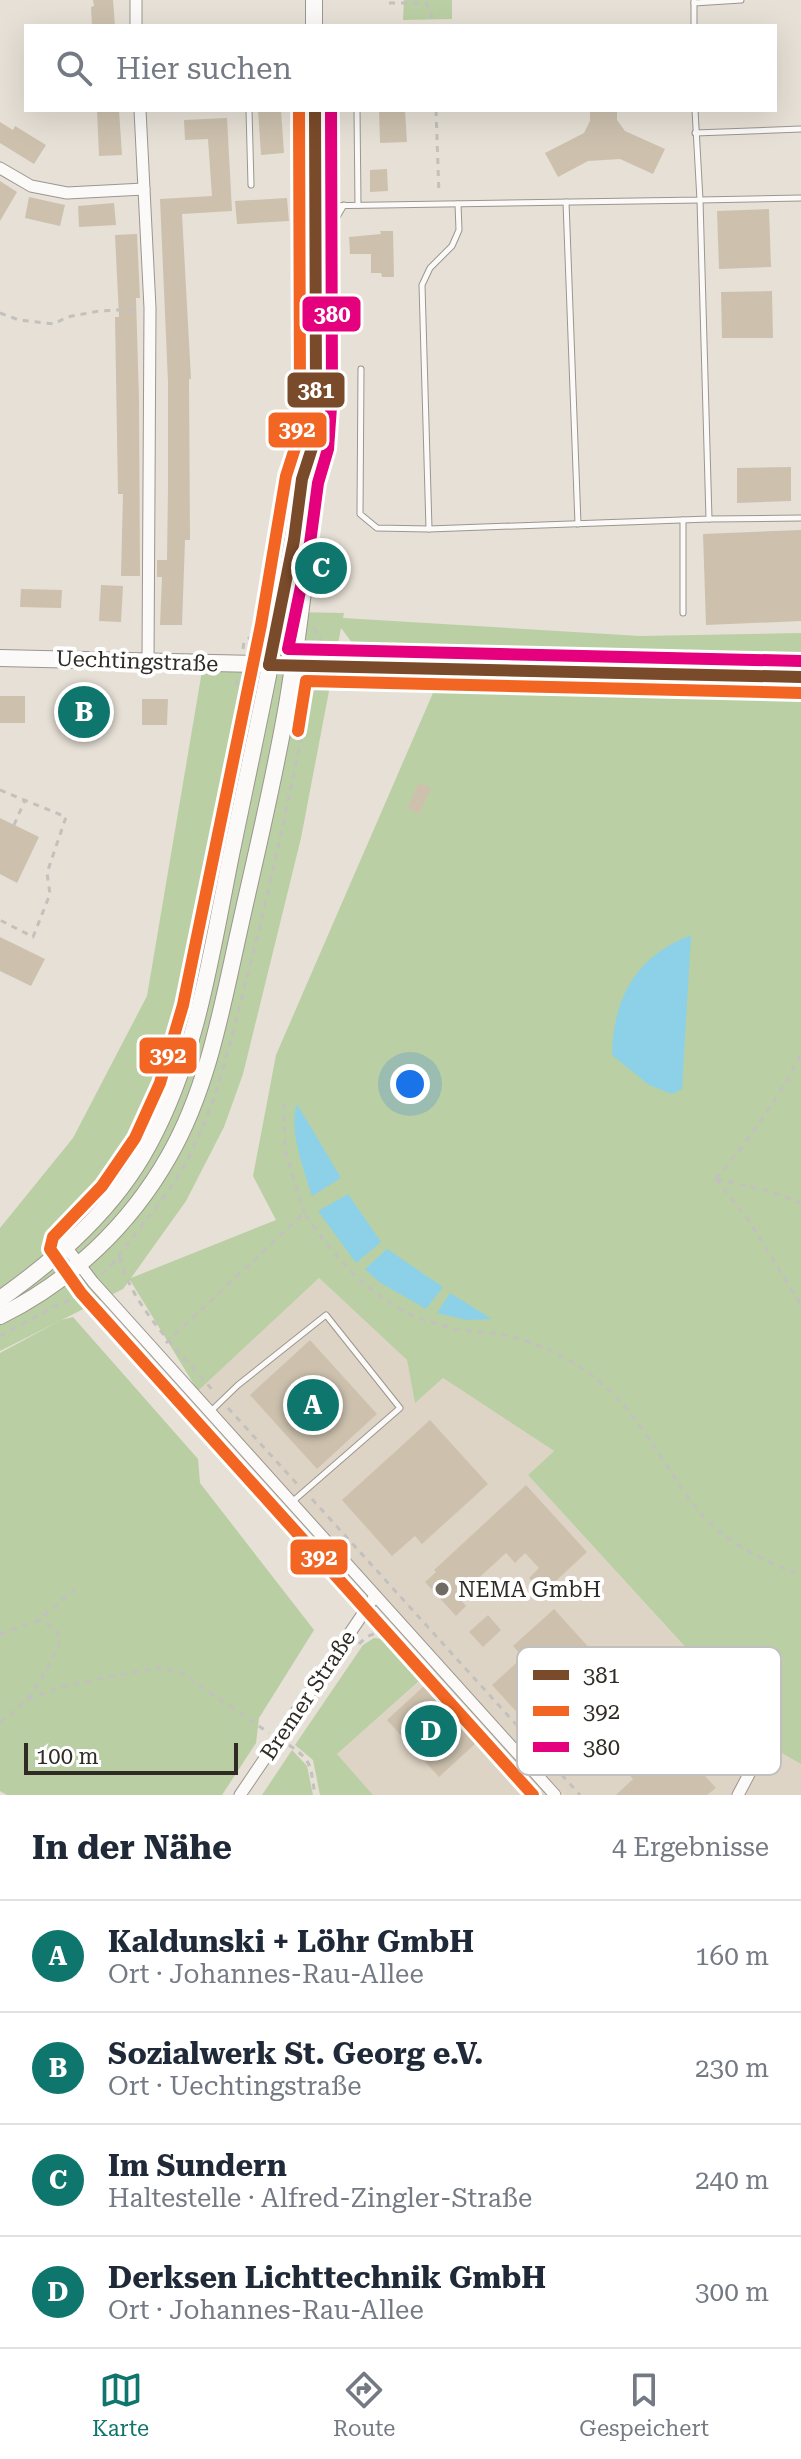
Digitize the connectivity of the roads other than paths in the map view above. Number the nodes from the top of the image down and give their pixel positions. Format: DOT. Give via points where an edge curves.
graph roads {
  1 [pos="136,0"];
  2 [pos="314,0"];
  3 [pos="741,0"];
  4 [pos="694,1"];
  5 [pos="136,24"];
  6 [pos="314,24"];
  7 [pos="694,24"];
  8 [pos="140,112"];
  9 [pos="249,112"];
  10 [pos="315,112"];
  11 [pos="357,112"];
  12 [pos="695,112"];
  13 [pos="801,129"];
  14 [pos="695,133"];
  15 [pos="0,168"];
  16 [pos="251,185"];
  17 [pos="144,189"];
  18 [pos="801,198"];
  19 [pos="700,200"];
  20 [pos="566,202"];
  21 [pos="458,204"];
  22 [pos="344,205"];
  23 [pos="358,205"];
  24 [pos="316,206"];
  25 [pos="361,369"];
  26 [pos="312,448"];
  27 [pos="317,476"];
  28 [pos="801,518"];
  29 [pos="709,519"];
  30 [pos="683,520"];
  31 [pos="578,524"];
  32 [pos="429,529"];
  33 [pos="683,613"];
  34 [pos="0,658"];
  35 [pos="148,661"];
  36 [pos="269,665"];
  37 [pos="293,665"];
  38 [pos="801,677"];
  39 [pos="66,1247"];
  40 [pos="79,1264"];
  41 [pos="0,1299"];
  42 [pos="0,1316"];
  43 [pos="210,1412"];
  44 [pos="291,1503"];
  45 [pos="375,1596"];
  46 [pos="517,1753"];
  47 [pos="537,1775"];
  48 [pos="749,1775"];
  49 [pos="240,1795"];
  50 [pos="555,1795"];
  51 [pos="739,1795"];
  1 -- 5 [label="street"];
  2 -- 6 [label="main road"];
  3 -- 4 [label="lane"];
  4 -- 7 [label="lane"];
  8 -- 17 [label="street"];
  9 -- 16 [label="lane"];
  10 -- 24 [label="main road"];
  11 -- 23 [label="lane"];
  12 -- 14 [label="lane"];
  13 -- 14 [label="lane"];
  14 -- 19 [label="lane"];
  15 -- 17 [label="street" via="31,186 67,193"];
  17 -- 35 [label="street" via="150,308"];
  18 -- 19 [label="lane"];
  19 -- 20 [label="lane"];
  19 -- 29 [label="lane"];
  20 -- 21 [label="lane"];
  20 -- 31 [label="lane"];
  21 -- 23 [label="lane"];
  21 -- 32 [label="lane" via="459,230 452,246 430,268 422,285"];
  22 -- 23 [label="lane"];
  22 -- 24 [label="lane"];
  22 -- 27 [label="lane" via="331,227 330,453"];
  24 -- 26 [label="main road"];
  25 -- 32 [label="lane" via="360,514 377,528"];
  26 -- 27 [label="main road"];
  26 -- 36 [label="main road"];
  27 -- 37 [label="main road"];
  28 -- 29 [label="lane"];
  29 -- 30 [label="lane"];
  30 -- 31 [label="lane"];
  30 -- 33 [label="lane"];
  31 -- 32 [label="lane"];
  34 -- 35 [label="main road, Uechtingstraße"];
  35 -- 36 [label="main road, Uechtingstraße"];
  36 -- 37 [label="main road, Uechtingstraße"];
  36 -- 39 [label="main road" via="199,1009 175,1089 134,1168"];
  37 -- 38 [label="main road, Uechtingstraße"];
  37 -- 40 [label="main road" via="255,861 196,1096 154,1181 133,1211"];
  39 -- 40 [label="street"];
  39 -- 41 [label="main road"];
  40 -- 42 [label="main road" via="50,1289"];
  40 -- 43 [label="street"];
  43 -- 44 [label="street"];
  43 -- 44 [label="lane" via="326,1315 400,1408"];
  44 -- 45 [label="street"];
  45 -- 46 [label="street"];
  45 -- 49 [label="street, Bremer Straße"];
  47 -- 50 [label="street"];
  48 -- 51 [label="street"];
}
